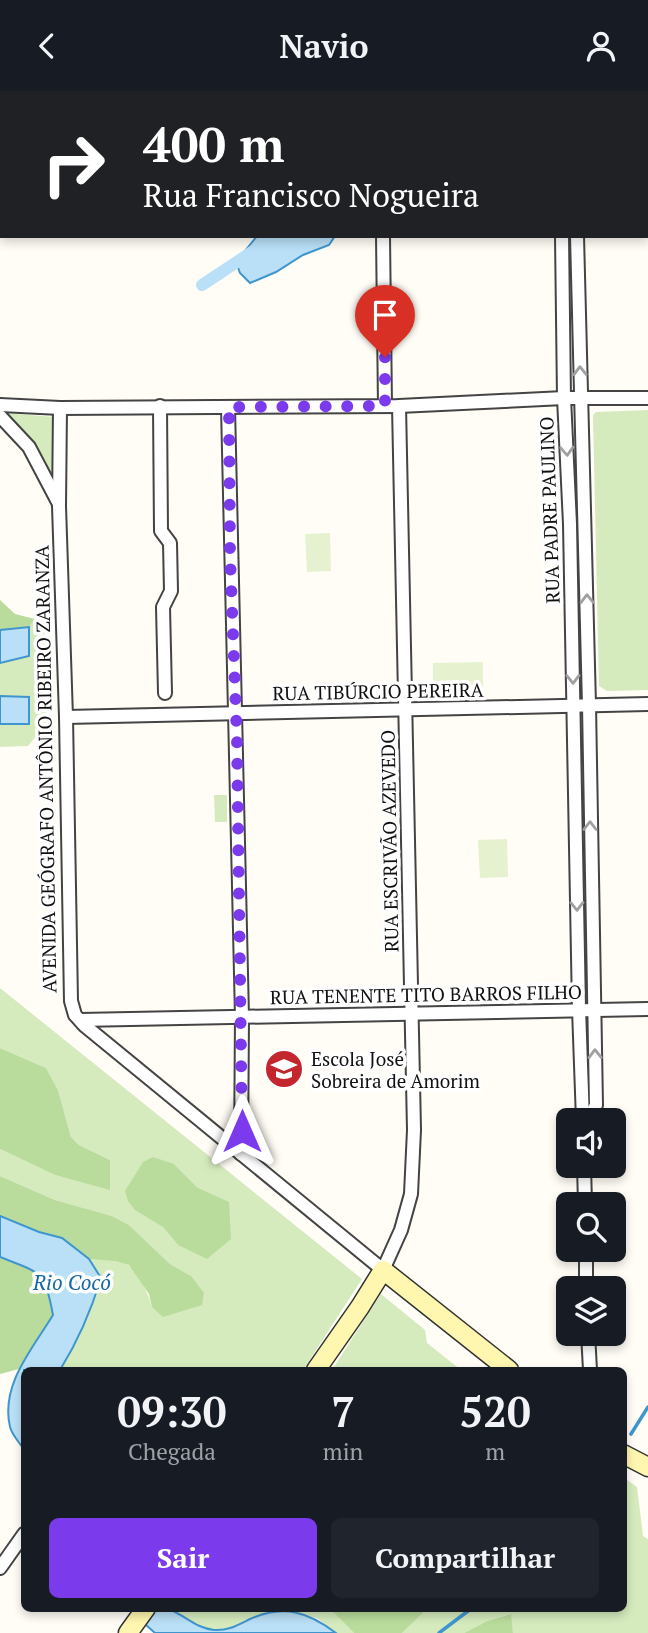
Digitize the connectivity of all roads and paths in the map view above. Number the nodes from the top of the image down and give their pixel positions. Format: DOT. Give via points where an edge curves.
graph roads {
  1 [pos="383,238"];
  2 [pos="562,238"];
  3 [pos="577,238"];
  4 [pos="564,398"];
  5 [pos="580,398"];
  6 [pos="648,398"];
  7 [pos="0,405"];
  8 [pos="158,406"];
  9 [pos="385,406"];
  10 [pos="399,406"];
  11 [pos="229,407"];
  12 [pos="60,408"];
  13 [pos="0,416"];
  14 [pos="59,506"];
  15 [pos="585,523"];
  16 [pos="570,524"];
  17 [pos="586,573"];
  18 [pos="571,574"];
  19 [pos="165,693"];
  20 [pos="574,704"];
  21 [pos="589,705"];
  22 [pos="648,705"];
  23 [pos="406,711"];
  24 [pos="237,713"];
  25 [pos="66,717"];
  26 [pos="575,783"];
  27 [pos="590,783"];
  28 [pos="579,1009"];
  29 [pos="594,1009"];
  30 [pos="648,1010"];
  31 [pos="411,1012"];
  32 [pos="242,1017"];
  33 [pos="80,1020"];
  34 [pos="584,1108"];
  35 [pos="594,1108"];
  36 [pos="241,1154"];
  37 [pos="383,1270"];
  38 [pos="589,1346"];
  39 [pos="318,1367"];
  40 [pos="505,1367"];
  41 [pos="590,1367"];
  42 [pos="627,1456"];
  43 [pos="648,1468"];
  44 [pos="21,1538"];
  45 [pos="0,1568"];
  46 [pos="143,1612"];
  47 [pos="128,1633"];
  1 -- 9 [label="street"];
  2 -- 4 [label="street, RUA PADRE PAULINO"];
  5 -- 3 [label="street, RUA PADRE PAULINO, one-way"];
  4 -- 5 [label="street"];
  4 -- 10 [label="street"];
  4 -- 16 [label="street, RUA PADRE PAULINO, one-way"];
  5 -- 6 [label="street"];
  5 -- 15 [label="street, RUA PADRE PAULINO"];
  7 -- 12 [label="street"];
  8 -- 11 [label="street"];
  8 -- 12 [label="street"];
  8 -- 19 [label="street" via="162,531 170,543 171,591 163,607"];
  9 -- 10 [label="street"];
  9 -- 11 [label="street"];
  10 -- 23 [label="street, RUA ESCRIVÃO AZEVEDO"];
  11 -- 24 [label="street"];
  12 -- 14 [label="street, AVENIDA GEÓGRAFO ANTÔNIO RIBEIRO ZARANZA"];
  13 -- 14 [label="street, AVENIDA GEÓGRAFO ANTÔNIO RIBEIRO ZARANZA" via="29,447"];
  14 -- 25 [label="street, AVENIDA GEÓGRAFO ANTÔNIO RIBEIRO ZARANZA"];
  15 -- 16 [label="street"];
  15 -- 17 [label="street, RUA PADRE PAULINO"];
  16 -- 18 [label="street, RUA PADRE PAULINO"];
  17 -- 18 [label="street"];
  21 -- 17 [label="street, RUA PADRE PAULINO, one-way"];
  18 -- 20 [label="street, RUA PADRE PAULINO, one-way"];
  20 -- 21 [label="street, RUA TIBÚRCIO PEREIRA"];
  20 -- 23 [label="street, RUA TIBÚRCIO PEREIRA"];
  20 -- 26 [label="street, RUA PADRE PAULINO"];
  21 -- 22 [label="street, RUA TIBÚRCIO PEREIRA"];
  21 -- 27 [label="street, RUA PADRE PAULINO"];
  23 -- 24 [label="street, RUA TIBÚRCIO PEREIRA"];
  23 -- 31 [label="street, RUA ESCRIVÃO AZEVEDO"];
  24 -- 25 [label="street, RUA TIBÚRCIO PEREIRA"];
  24 -- 32 [label="street"];
  25 -- 33 [label="street, AVENIDA GEÓGRAFO ANTÔNIO RIBEIRO ZARANZA" via="71,1002"];
  26 -- 27 [label="street"];
  26 -- 28 [label="street, RUA PADRE PAULINO, one-way"];
  29 -- 27 [label="street, RUA PADRE PAULINO, one-way"];
  28 -- 29 [label="street, RUA TENENTE TITO BARROS FILHO"];
  28 -- 31 [label="street, RUA TENENTE TITO BARROS FILHO"];
  28 -- 34 [label="street, RUA PADRE PAULINO"];
  29 -- 30 [label="street, RUA TENENTE TITO BARROS FILHO"];
  35 -- 29 [label="street, RUA PADRE PAULINO, one-way"];
  31 -- 32 [label="street, RUA TENENTE TITO BARROS FILHO"];
  31 -- 37 [label="street, RUA ESCRIVÃO AZEVEDO" via="413,1177 401,1230"];
  32 -- 33 [label="street, RUA TENENTE TITO BARROS FILHO"];
  32 -- 36 [label="street"];
  33 -- 36 [label="street"];
  36 -- 37 [label="street"];
  37 -- 39 [label="street"];
  37 -- 40 [label="street"];
  38 -- 41 [label="street"];
  42 -- 43 [label="street"];
  44 -- 45 [label="street"];
  46 -- 47 [label="street"];
}
